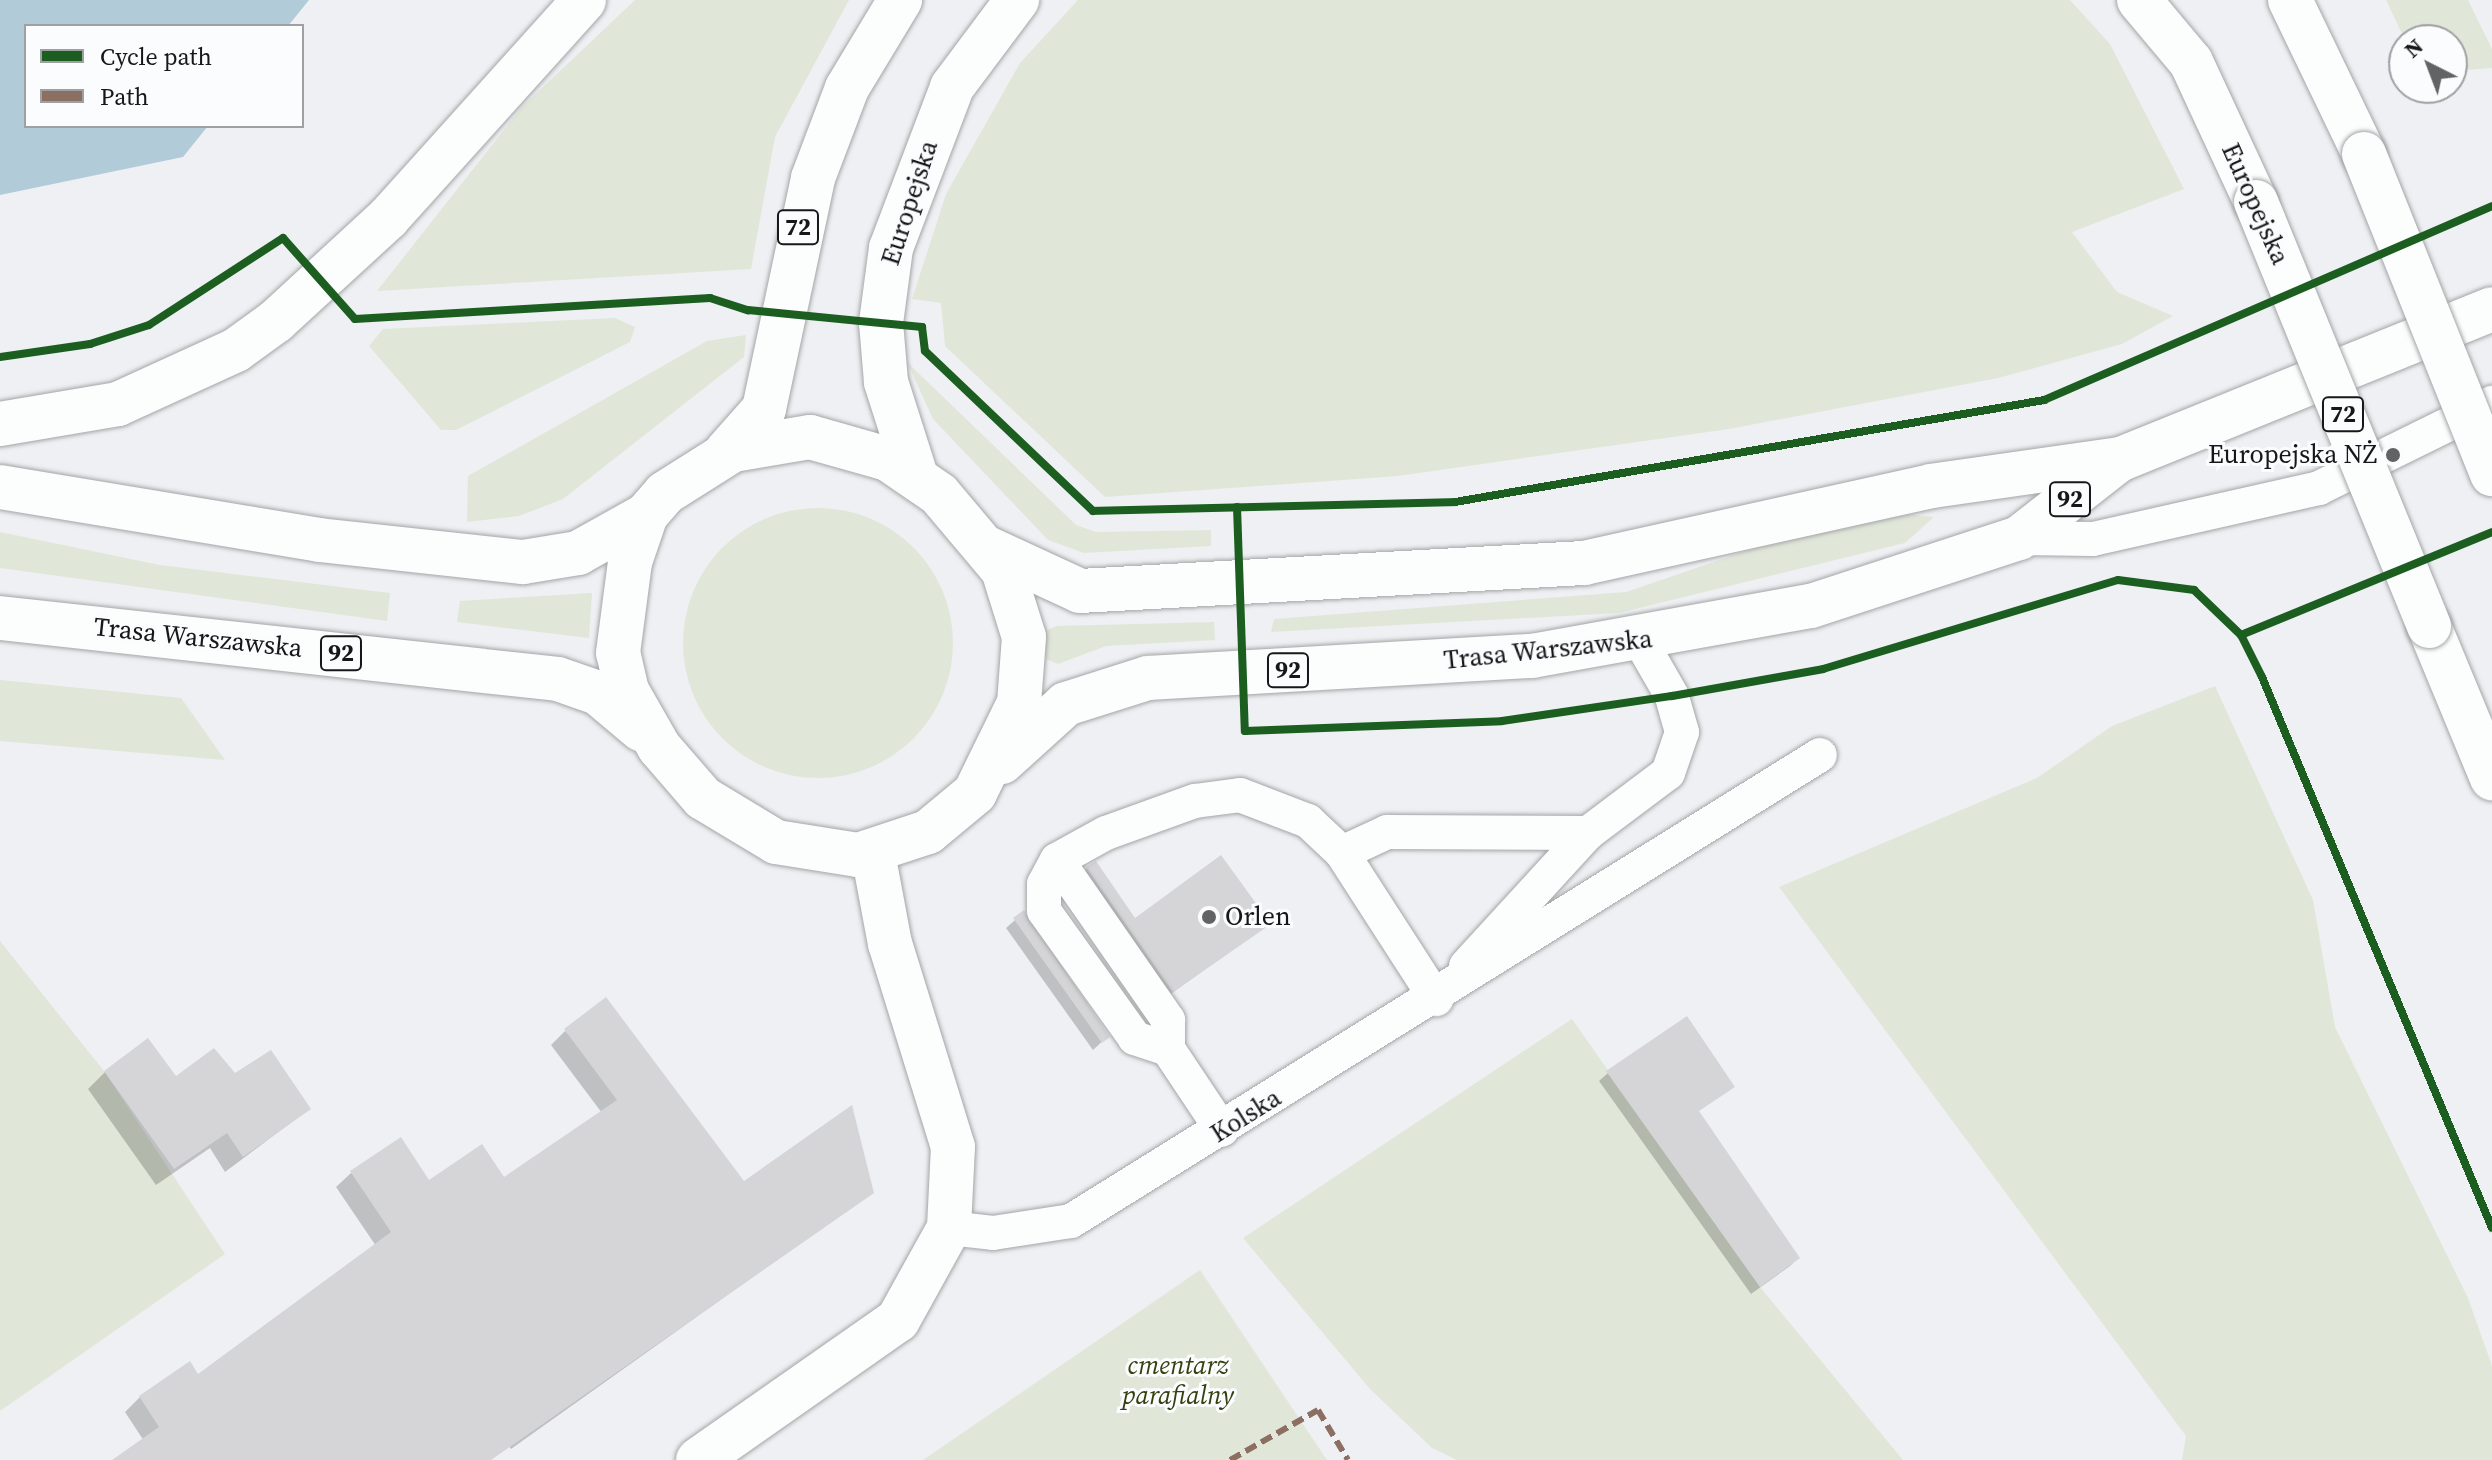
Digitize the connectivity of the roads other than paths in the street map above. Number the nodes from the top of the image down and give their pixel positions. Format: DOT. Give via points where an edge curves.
graph roads {
  1 [pos="584,0"];
  2 [pos="900,0"];
  3 [pos="1017,0"];
  4 [pos="2139,0"];
  5 [pos="2290,0"];
  6 [pos="2492,309"];
  7 [pos="2492,403"];
  8 [pos="0,424"];
  9 [pos="721,457"];
  10 [pos="2121,459"];
  11 [pos="915,473"];
  12 [pos="2492,474"];
  13 [pos="0,487"];
  14 [pos="646,515"];
  15 [pos="2019,538"];
  16 [pos="987,548"];
  17 [pos="0,618"];
  18 [pos="1641,642"];
  19 [pos="659,747"];
  20 [pos="1820,755"];
  21 [pos="2492,778"];
  22 [pos="975,793"];
  23 [pos="1588,833"];
  24 [pos="873,853"];
  25 [pos="1342,853"];
  26 [pos="1436,999"];
  27 [pos="1222,1130"];
  28 [pos="949,1228"];
  29 [pos="698,1460"];
  1 -- 8 [label="main road" via="388,218 256,336 118,404"];
  2 -- 9 [label="main road, 72" via="847,88 818,164 798,229 764,409"];
  3 -- 11 [label="main road, Europejska" via="952,87 891,248 881,323 886,382"];
  4 -- 21 [label="main road, Europejska / 72, bridge" via="2191,62 2256,202"];
  5 -- 12 [label="main road, bridge" via="2364,154"];
  6 -- 10 [label="main road, Trasa Warszawska / 92"];
  7 -- 15 [label="lane" via="2319,488 2093,539"];
  9 -- 11 [label="main road, 92" via="768,439 810,437 863,448"];
  9 -- 14 [label="main road, 92" via="680,480"];
  10 -- 15 [label="main road, Trasa Warszawska / 92"];
  10 -- 16 [label="main road, Trasa Warszawska / 92" via="1931,486 1660,551 1491,572 1080,591"];
  11 -- 16 [label="main road, 92"];
  13 -- 14 [label="main road, 92" via="305,538 523,562 578,553"];
  14 -- 19 [label="main road, 92" via="616,631 627,691"];
  15 -- 18 [label="main road, Trasa Warszawska / 92" via="1811,606"];
  16 -- 22 [label="main road, 92" via="1017,607 1024,659 1019,703"];
  17 -- 19 [label="main road, Trasa Warszawska / 92" via="558,679 598,693"];
  18 -- 22 [label="main road, Trasa Warszawska / 92" via="1124,683 1066,704"];
  18 -- 23 [label="lane" via="1672,696 1682,732 1678,751 1646,793"];
  19 -- 24 [label="main road, 92" via="703,798 742,826 831,856"];
  20 -- 26 [label="lane, Kolska"];
  22 -- 24 [label="main road, 92" via="928,832"];
  23 -- 25 [label="lane" via="1387,832"];
  23 -- 26 [label="lane"];
  24 -- 28 [label="main road" via="890,944 953,1147"];
  25 -- 26 [label="lane"];
  25 -- 27 [label="lane" via="1308,821 1240,795 1150,816 1057,860 1168,1020 1168,1049"];
  26 -- 27 [label="lane, Kolska"];
  27 -- 28 [label="lane, Kolska" via="1071,1221 993,1233"];
  28 -- 29 [label="main road" via="898,1320"];
}
